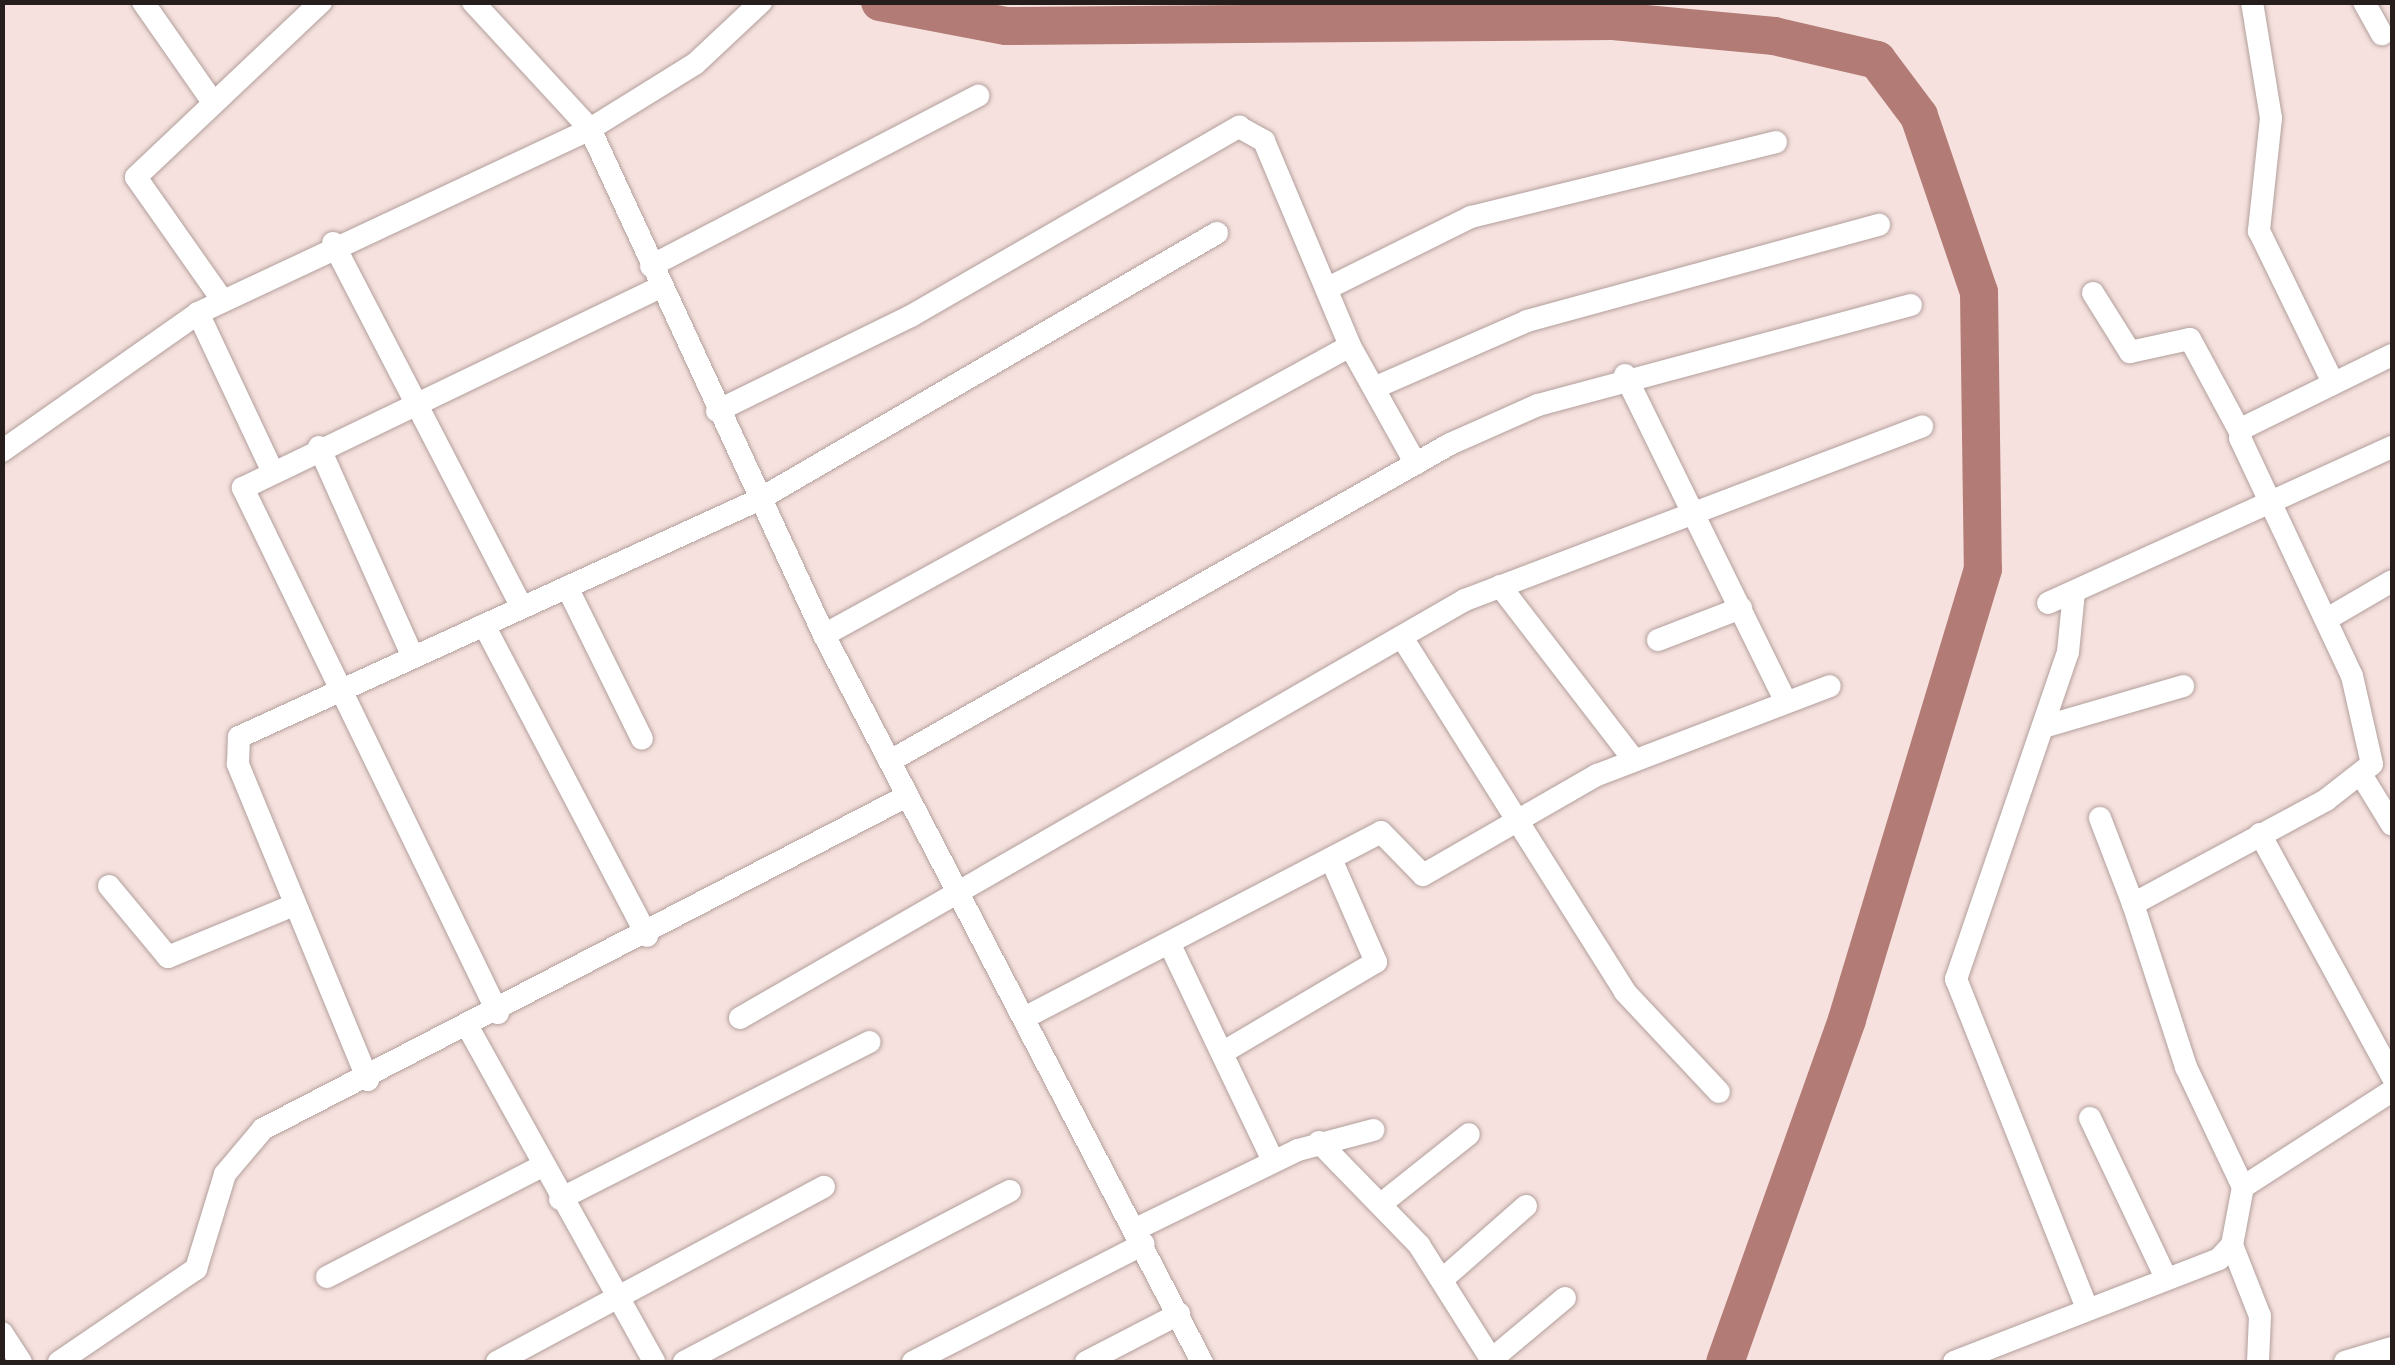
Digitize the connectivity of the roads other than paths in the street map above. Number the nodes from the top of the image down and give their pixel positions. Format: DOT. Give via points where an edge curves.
graph roads {
  1 [pos="143,2"];
  2 [pos="321,2"];
  3 [pos="473,2"];
  4 [pos="2364,2"];
  5 [pos="2253,3"];
  6 [pos="753,12"];
  7 [pos="2382,34"];
  8 [pos="978,96"];
  9 [pos="212,101"];
  10 [pos="590,130"];
  11 [pos="1776,142"];
  12 [pos="1879,224"];
  13 [pos="1216,233"];
  14 [pos="333,244"];
  15 [pos="656,276"];
  16 [pos="1328,288"];
  17 [pos="2093,293"];
  18 [pos="223,301"];
  19 [pos="1911,305"];
  20 [pos="198,313"];
  21 [pos="1350,346"];
  22 [pos="2392,355"];
  23 [pos="1625,376"];
  24 [pos="2333,383"];
  25 [pos="1374,388"];
  26 [pos="416,399"];
  27 [pos="717,411"];
  28 [pos="1922,426"];
  29 [pos="2240,432"];
  30 [pos="319,447"];
  31 [pos="2392,447"];
  32 [pos="2,451"];
  33 [pos="1416,464"];
  34 [pos="272,470"];
  35 [pos="758,500"];
  36 [pos="2270,506"];
  37 [pos="1696,512"];
  38 [pos="2392,582"];
  39 [pos="567,586"];
  40 [pos="1500,586"];
  41 [pos="2074,592"];
  42 [pos="2048,603"];
  43 [pos="522,607"];
  44 [pos="1741,608"];
  45 [pos="2327,619"];
  46 [pos="484,626"];
  47 [pos="824,635"];
  48 [pos="1403,639"];
  49 [pos="1658,640"];
  50 [pos="413,657"];
  51 [pos="1830,686"];
  52 [pos="2183,686"];
  53 [pos="336,691"];
  54 [pos="1786,702"];
  55 [pos="2042,728"];
  56 [pos="642,739"];
  57 [pos="1634,760"];
  58 [pos="890,762"];
  59 [pos="2362,776"];
  60 [pos="907,796"];
  61 [pos="1515,818"];
  62 [pos="2100,818"];
  63 [pos="2392,824"];
  64 [pos="2260,834"];
  65 [pos="1331,859"];
  66 [pos="109,886"];
  67 [pos="958,894"];
  68 [pos="2133,904"];
  69 [pos="294,905"];
  70 [pos="647,936"];
  71 [pos="1171,948"];
  72 [pos="498,1013"];
  73 [pos="740,1018"];
  74 [pos="1026,1018"];
  75 [pos="469,1028"];
  76 [pos="869,1042"];
  77 [pos="1222,1053"];
  78 [pos="2392,1076"];
  79 [pos="368,1080"];
  80 [pos="2392,1091"];
  81 [pos="1718,1092"];
  82 [pos="2090,1118"];
  83 [pos="1373,1130"];
  84 [pos="1469,1134"];
  85 [pos="1319,1142"];
  86 [pos="1273,1161"];
  87 [pos="542,1166"];
  88 [pos="824,1187"];
  89 [pos="2243,1187"];
  90 [pos="1010,1190"];
  91 [pos="560,1199"];
  92 [pos="1380,1204"];
  93 [pos="1526,1206"];
  94 [pos="1140,1236"];
  95 [pos="2232,1245"];
  96 [pos="327,1277"];
  97 [pos="1444,1278"];
  98 [pos="2166,1278"];
  99 [pos="616,1298"];
  100 [pos="1565,1298"];
  101 [pos="2087,1309"];
  102 [pos="1178,1314"];
  103 [pos="2,1333"];
  104 [pos="2392,1348"];
  105 [pos="1492,1360"];
  106 [pos="21,1362"];
  107 [pos="59,1362"];
  108 [pos="497,1362"];
  109 [pos="654,1362"];
  110 [pos="684,1362"];
  111 [pos="914,1362"];
  112 [pos="1086,1362"];
  113 [pos="1202,1362"];
  114 [pos="1954,1362"];
  115 [pos="2258,1362"];
  116 [pos="2345,1362"];
  1 -- 9 [label="street"];
  2 -- 9 [label="street"];
  3 -- 10 [label="street"];
  4 -- 7 [label="street"];
  5 -- 24 [label="street" via="2271,118 2259,231"];
  6 -- 10 [label="street"];
  8 -- 15 [label="street"];
  9 -- 18 [label="street" via="136,178"];
  10 -- 14 [label="street"];
  10 -- 15 [label="street"];
  11 -- 16 [label="street" via="1471,218"];
  12 -- 25 [label="street" via="1527,322"];
  13 -- 35 [label="street"];
  14 -- 18 [label="street"];
  14 -- 26 [label="street"];
  15 -- 26 [label="street"];
  15 -- 27 [label="street"];
  16 -- 21 [label="street"];
  16 -- 27 [label="street" via="1264,141 1239,127 911,316"];
  17 -- 29 [label="street" via="2130,352 2190,339"];
  18 -- 20 [label="street"];
  19 -- 23 [label="street"];
  20 -- 32 [label="street"];
  20 -- 34 [label="street"];
  21 -- 25 [label="street"];
  21 -- 47 [label="street"];
  22 -- 24 [label="street"];
  23 -- 33 [label="street" via="1538,404"];
  23 -- 37 [label="street"];
  24 -- 29 [label="street"];
  25 -- 33 [label="street"];
  26 -- 30 [label="street"];
  26 -- 43 [label="street"];
  27 -- 35 [label="street"];
  28 -- 37 [label="street"];
  29 -- 36 [label="street"];
  30 -- 34 [label="street"];
  30 -- 50 [label="street"];
  31 -- 36 [label="street"];
  33 -- 58 [label="street"];
  34 -- 53 [label="street" via="247,482 244,498"];
  35 -- 39 [label="street"];
  35 -- 47 [label="street"];
  36 -- 41 [label="street"];
  36 -- 45 [label="street"];
  37 -- 40 [label="street"];
  37 -- 44 [label="street"];
  38 -- 45 [label="street"];
  39 -- 43 [label="street"];
  39 -- 56 [label="street"];
  40 -- 48 [label="street"];
  40 -- 57 [label="street"];
  41 -- 42 [label="street"];
  41 -- 55 [label="street" via="2068,652"];
  43 -- 46 [label="street"];
  44 -- 49 [label="street"];
  44 -- 54 [label="street"];
  45 -- 59 [label="street" via="2373,741"];
  46 -- 50 [label="street"];
  46 -- 70 [label="street"];
  47 -- 58 [label="street"];
  48 -- 61 [label="street"];
  48 -- 67 [label="street"];
  50 -- 53 [label="street"];
  51 -- 54 [label="street"];
  52 -- 55 [label="street"];
  53 -- 69 [label="street" via="234,743"];
  53 -- 72 [label="street"];
  54 -- 57 [label="street"];
  55 -- 101 [label="street" via="1956,978"];
  57 -- 61 [label="street"];
  58 -- 60 [label="street"];
  59 -- 63 [label="street"];
  59 -- 64 [label="street"];
  60 -- 67 [label="street"];
  60 -- 70 [label="street"];
  61 -- 65 [label="street" via="1423,875 1386,831"];
  61 -- 81 [label="street" via="1625,992"];
  62 -- 68 [label="street"];
  64 -- 68 [label="street"];
  64 -- 78 [label="street"];
  65 -- 71 [label="street"];
  65 -- 77 [label="street" via="1376,962"];
  66 -- 69 [label="street" via="168,957"];
  67 -- 73 [label="street"];
  67 -- 74 [label="street"];
  68 -- 89 [label="street" via="2179,1048"];
  69 -- 79 [label="street"];
  70 -- 72 [label="street"];
  71 -- 74 [label="street"];
  71 -- 77 [label="street"];
  72 -- 75 [label="street"];
  74 -- 94 [label="street"];
  75 -- 79 [label="street"];
  75 -- 87 [label="street"];
  76 -- 91 [label="street"];
  77 -- 86 [label="street"];
  79 -- 107 [label="street" via="240,1146 196,1268"];
  80 -- 89 [label="street"];
  82 -- 98 [label="street"];
  83 -- 85 [label="street"];
  84 -- 92 [label="street"];
  85 -- 86 [label="street"];
  85 -- 92 [label="street"];
  86 -- 94 [label="street"];
  87 -- 91 [label="street"];
  87 -- 96 [label="street"];
  88 -- 99 [label="street"];
  89 -- 95 [label="street"];
  90 -- 110 [label="street"];
  91 -- 99 [label="street"];
  92 -- 97 [label="street"];
  93 -- 97 [label="street"];
  94 -- 102 [label="street"];
  94 -- 111 [label="street"];
  95 -- 98 [label="street"];
  95 -- 115 [label="street" via="2260,1316"];
  97 -- 105 [label="street"];
  98 -- 101 [label="street"];
  99 -- 108 [label="street"];
  99 -- 109 [label="street"];
  100 -- 105 [label="street"];
  101 -- 114 [label="street"];
  102 -- 112 [label="street"];
  102 -- 113 [label="street"];
  103 -- 106 [label="street"];
  104 -- 116 [label="street"];
}
